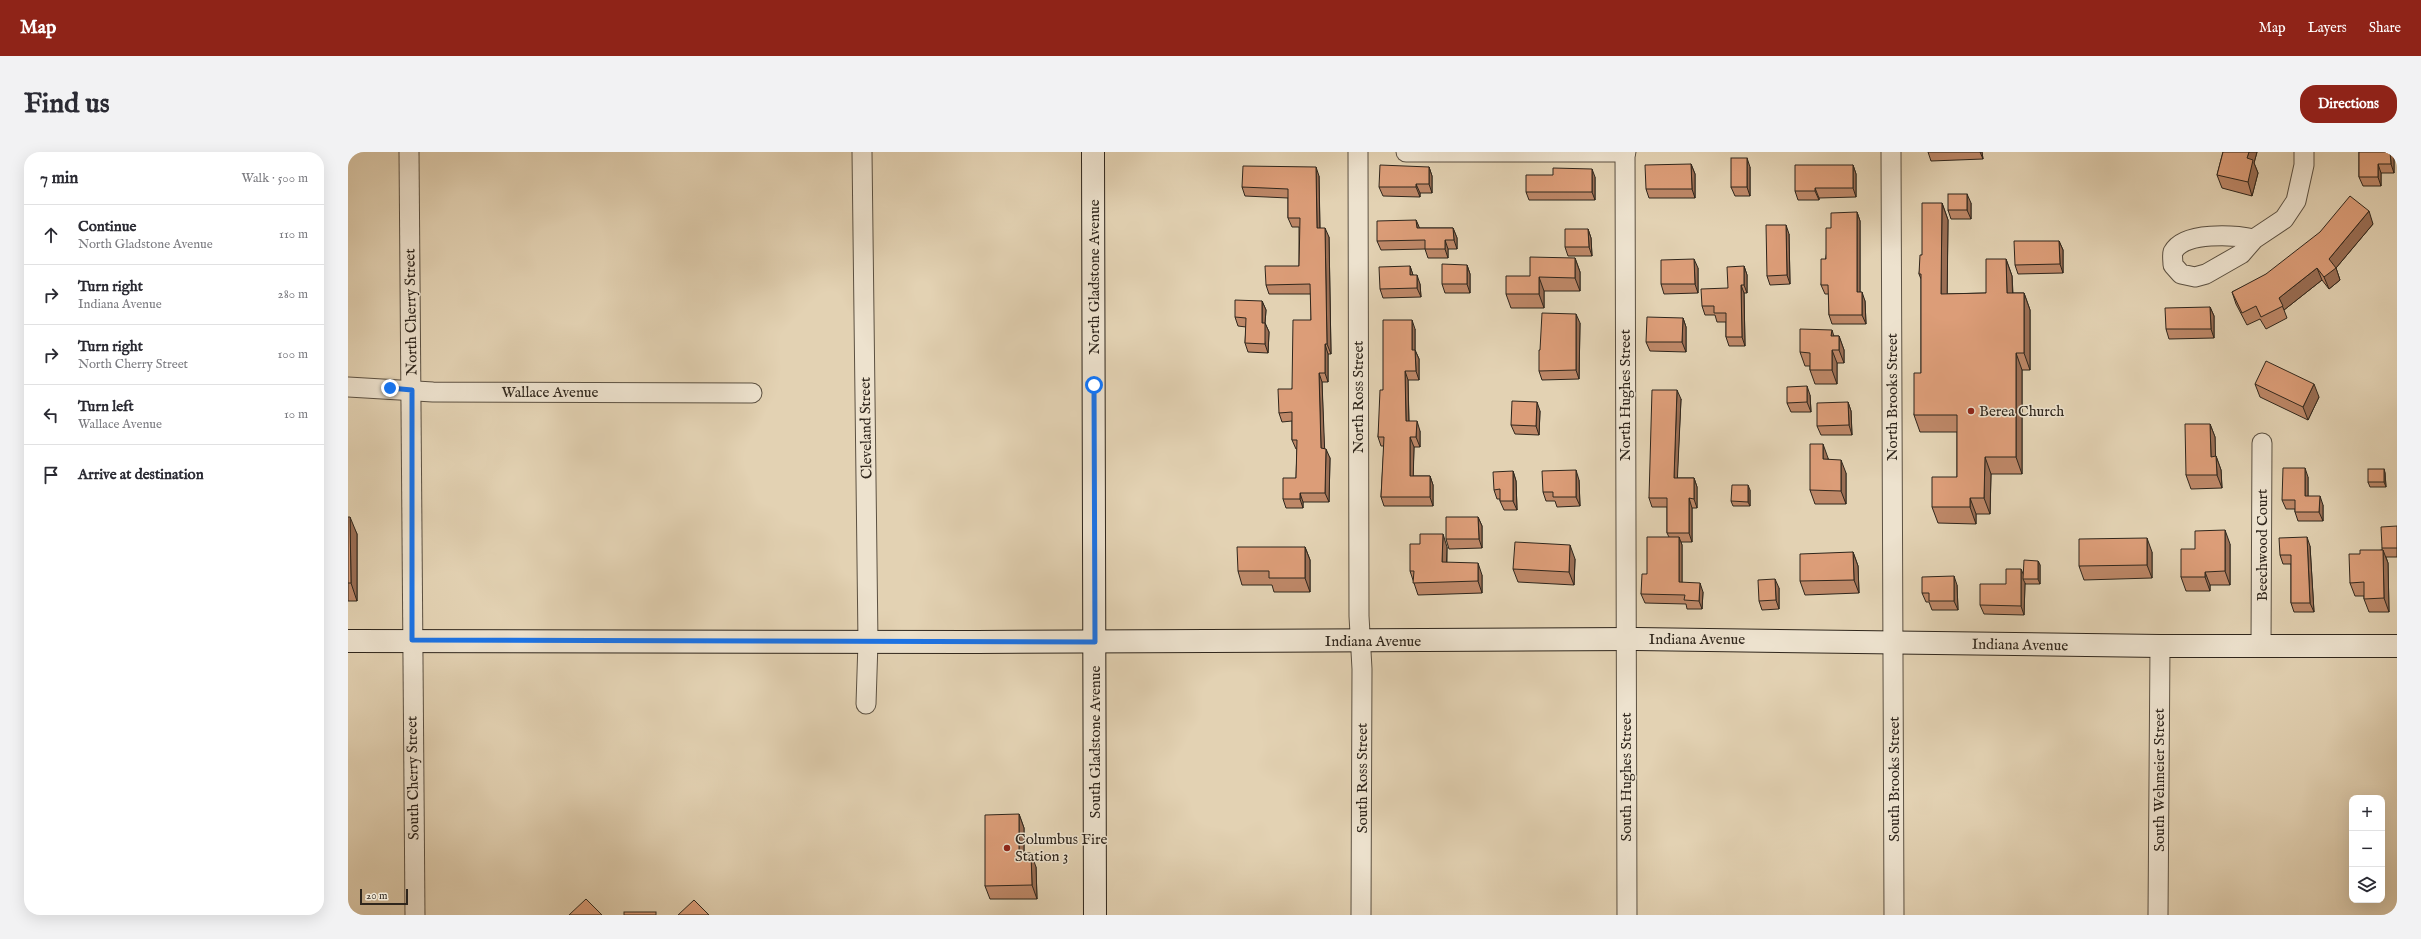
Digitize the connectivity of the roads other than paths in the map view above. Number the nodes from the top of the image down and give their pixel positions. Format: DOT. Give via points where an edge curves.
graph roads {
  1 [pos="409,152"];
  2 [pos="862,152"];
  3 [pos="1093,152"];
  4 [pos="1358,152"];
  5 [pos="1406,152"];
  6 [pos="1625,152"];
  7 [pos="1892,152"];
  8 [pos="2304,152"];
  9 [pos="2254,239"];
  10 [pos="348,387"];
  11 [pos="412,390"];
  12 [pos="752,393"];
  13 [pos="2262,443"];
  14 [pos="1626,639"];
  15 [pos="348,640"];
  16 [pos="412,640"];
  17 [pos="1359,641"];
  18 [pos="868,642"];
  19 [pos="1095,642"];
  20 [pos="1893,642"];
  21 [pos="2160,646"];
  22 [pos="2261,646"];
  23 [pos="2397,646"];
  24 [pos="866,704"];
  25 [pos="415,915"];
  26 [pos="1095,915"];
  27 [pos="1361,915"];
  28 [pos="1627,915"];
  29 [pos="1894,915"];
  30 [pos="2158,915"];
  1 -- 11 [label="street, North Cherry Street"];
  2 -- 18 [label="street, Cleveland Street"];
  3 -- 19 [label="street, North Gladstone Avenue"];
  4 -- 17 [label="street, North Ross Street"];
  5 -- 6 [label="street"];
  6 -- 14 [label="street, North Hughes Street"];
  7 -- 20 [label="street, North Brooks Street"];
  8 -- 9 [label="street" via="2304,165 2296,201 2284,219"];
  10 -- 11 [label="street, Wallace Avenue"];
  11 -- 12 [label="street, Wallace Avenue"];
  11 -- 16 [label="street, North Cherry Street"];
  13 -- 22 [label="street, Beechwood Court"];
  14 -- 17 [label="street, Indiana Avenue"];
  14 -- 20 [label="street, Indiana Avenue"];
  14 -- 28 [label="street, South Hughes Street"];
  15 -- 16 [label="street, Indiana Avenue"];
  16 -- 18 [label="street, Indiana Avenue"];
  16 -- 25 [label="street, South Cherry Street"];
  17 -- 19 [label="street, Indiana Avenue"];
  17 -- 27 [label="street, South Ross Street" via="1362,670"];
  18 -- 19 [label="street, Indiana Avenue"];
  18 -- 24 [label="street, Cleveland Street"];
  19 -- 26 [label="street, South Gladstone Avenue"];
  20 -- 21 [label="street, Indiana Avenue"];
  20 -- 29 [label="street, South Brooks Street"];
  21 -- 22 [label="street, Indiana Avenue"];
  21 -- 30 [label="street, South Wehmeier Street"];
  22 -- 23 [label="street, Indiana Avenue"];
}
